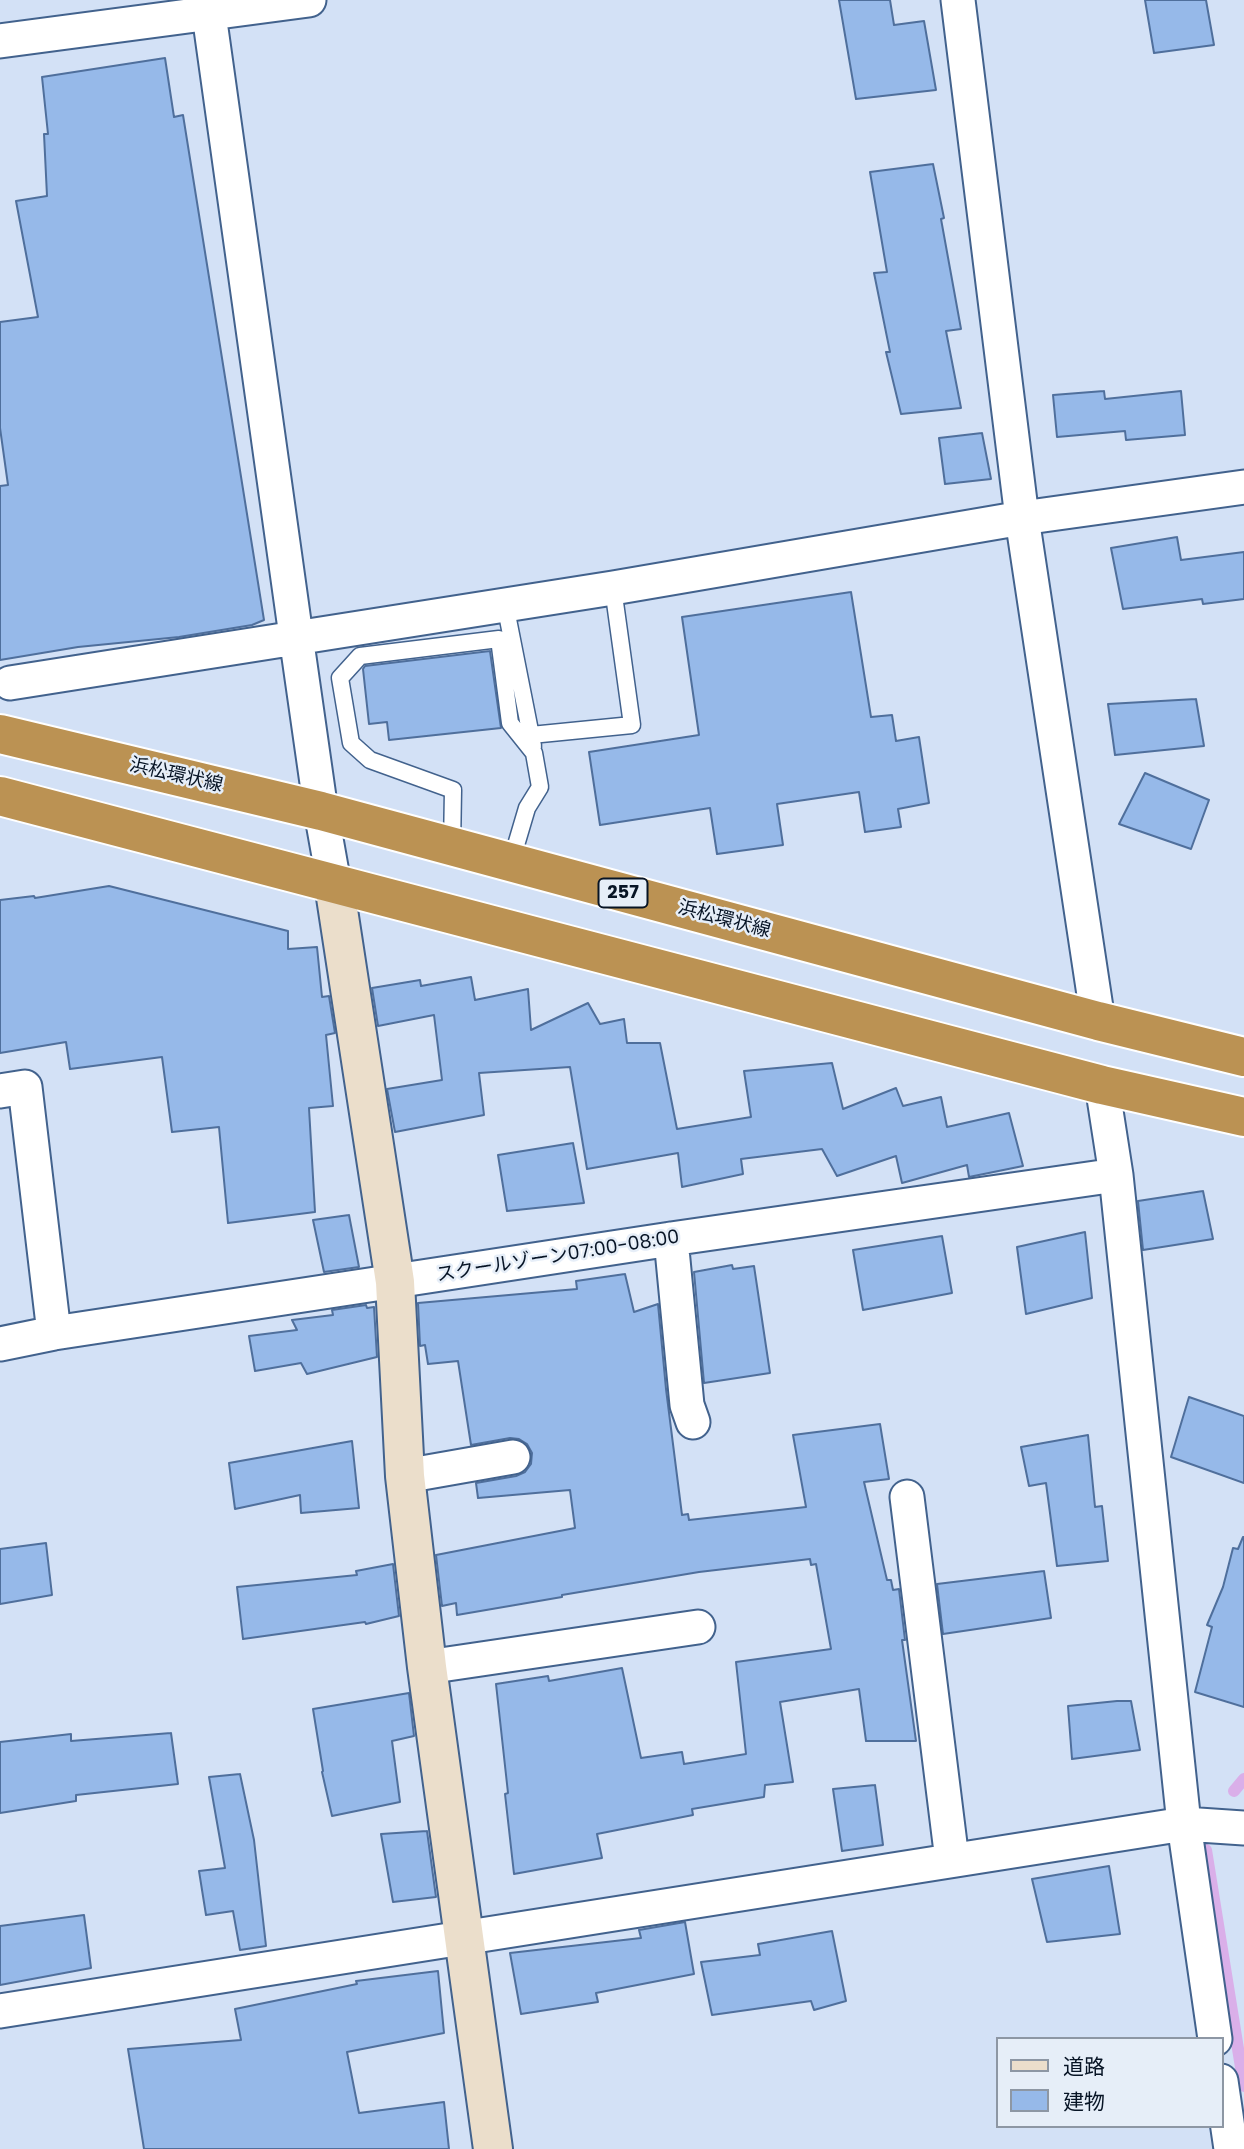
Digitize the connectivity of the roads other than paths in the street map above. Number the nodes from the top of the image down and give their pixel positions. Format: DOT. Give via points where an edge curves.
graph roads {
  1 [pos="309,0"];
  2 [pos="958,0"];
  3 [pos="208,7"];
  4 [pos="0,41"];
  5 [pos="1244,487"];
  6 [pos="1023,519"];
  7 [pos="613,587"];
  8 [pos="505,604"];
  9 [pos="296,636"];
  10 [pos="10,682"];
  11 [pos="0,734"];
  12 [pos="531,735"];
  13 [pos="534,753"];
  14 [pos="0,796"];
  15 [pos="321,811"];
  16 [pos="452,847"];
  17 [pos="511,863"];
  18 [pos="334,884"];
  19 [pos="1098,1021"];
  20 [pos="1244,1057"];
  21 [pos="1102,1085"];
  22 [pos="0,1091"];
  23 [pos="1244,1117"];
  24 [pos="1116,1175"];
  25 [pos="671,1239"];
  26 [pos="395,1282"];
  27 [pos="54,1333"];
  28 [pos="0,1343"];
  29 [pos="693,1422"];
  30 [pos="513,1457"];
  31 [pos="405,1476"];
  32 [pos="907,1497"];
  33 [pos="698,1627"];
  34 [pos="427,1667"];
  35 [pos="1184,1824"];
  36 [pos="1244,1828"];
  37 [pos="952,1860"];
  38 [pos="464,1937"];
  39 [pos="0,2011"];
  40 [pos="1215,2037"];
  41 [pos="1223,2095"];
  42 [pos="493,2149"];
  43 [pos="1231,2149"];
  1 -- 3 [label="street"];
  2 -- 6 [label="street"];
  3 -- 4 [label="street"];
  3 -- 9 [label="street"];
  5 -- 6 [label="street"];
  6 -- 7 [label="street"];
  6 -- 19 [label="street"];
  7 -- 8 [label="street"];
  7 -- 12 [label="lane" via="632,724"];
  8 -- 9 [label="street"];
  8 -- 12 [label="lane"];
  9 -- 10 [label="street"];
  9 -- 15 [label="street"];
  11 -- 15 [label="highway, 浜松環状線 / 257"];
  12 -- 13 [label="lane"];
  13 -- 16 [label="lane" via="510,723 499,639 360,656 340,678 351,743 370,760 453,790"];
  13 -- 17 [label="lane" via="540,787 527,808"];
  14 -- 18 [label="highway"];
  15 -- 16 [label="highway, 浜松環状線 / 257"];
  15 -- 18 [label="street"];
  16 -- 17 [label="highway, 浜松環状線 / 257"];
  17 -- 19 [label="highway, 浜松環状線 / 257"];
  18 -- 21 [label="highway"];
  18 -- 26 [label="street"];
  19 -- 20 [label="highway, 浜松環状線 / 257"];
  21 -- 23 [label="highway"];
  21 -- 24 [label="street"];
  22 -- 27 [label="street" via="25,1087"];
  24 -- 25 [label="street, スクールゾーン07:00-08:00"];
  24 -- 35 [label="street"];
  25 -- 26 [label="street, スクールゾーン07:00-08:00"];
  25 -- 29 [label="street" via="687,1405"];
  26 -- 27 [label="street, スクールゾーン07:00-08:00"];
  26 -- 31 [label="street"];
  27 -- 28 [label="street, スクールゾーン07:00-08:00"];
  30 -- 31 [label="street"];
  31 -- 34 [label="street"];
  32 -- 37 [label="street"];
  33 -- 34 [label="street"];
  34 -- 38 [label="street"];
  35 -- 36 [label="street"];
  35 -- 37 [label="street"];
  35 -- 40 [label="street"];
  37 -- 38 [label="street"];
  38 -- 39 [label="street"];
  38 -- 42 [label="street"];
  41 -- 43 [label="street"];
}
